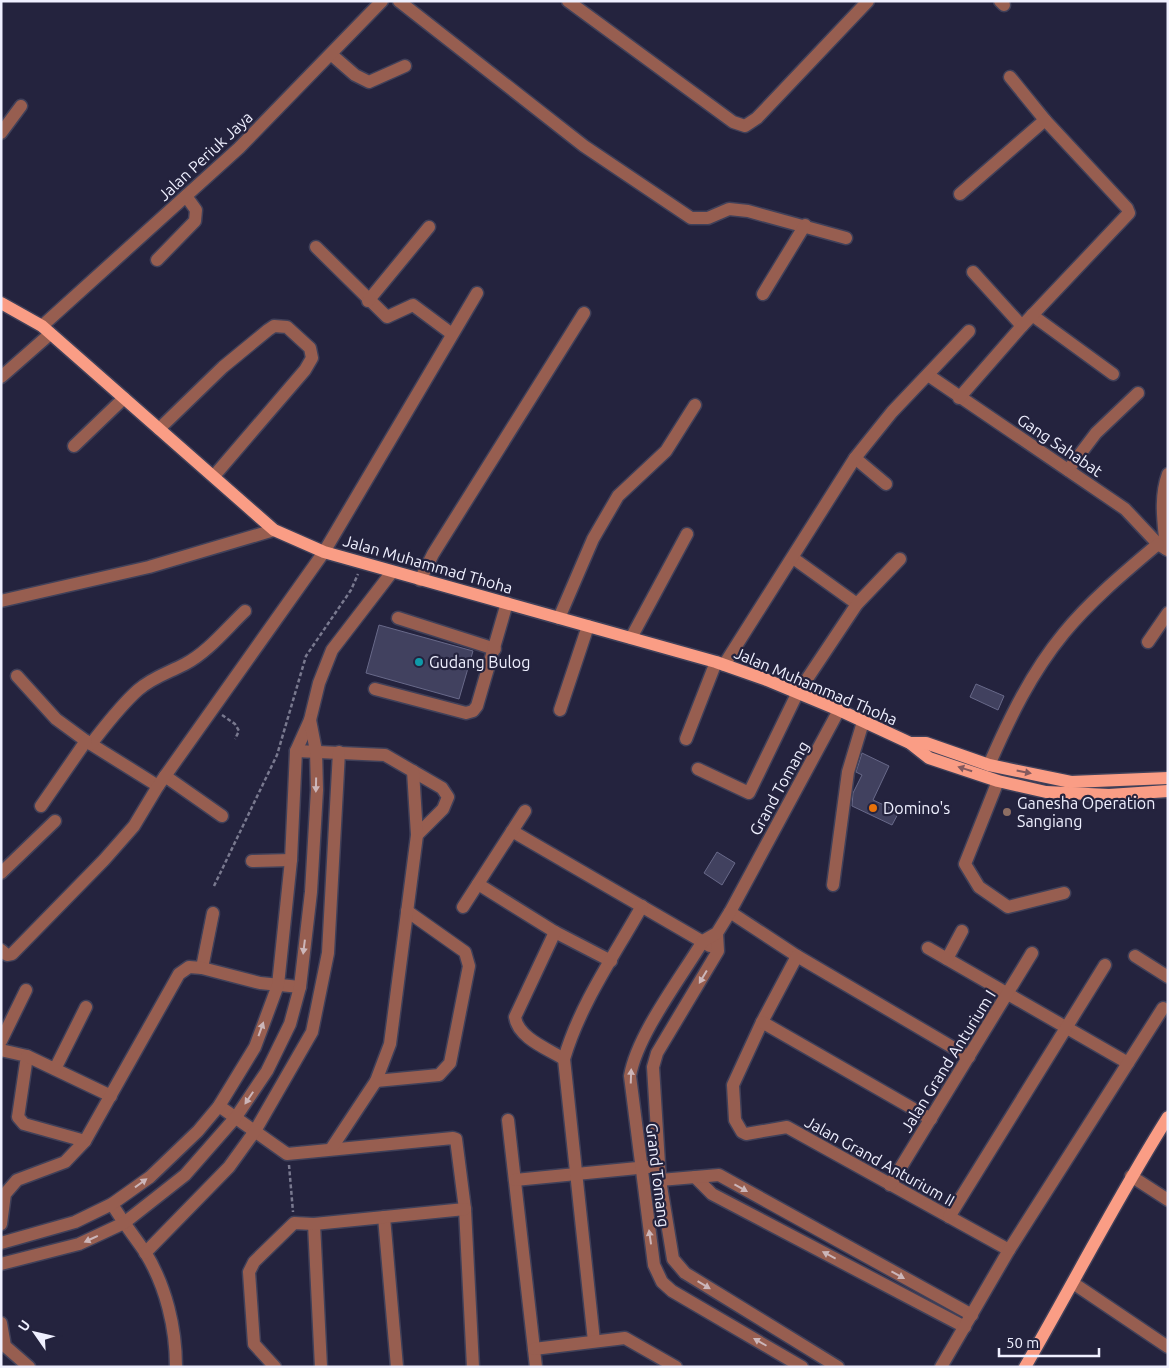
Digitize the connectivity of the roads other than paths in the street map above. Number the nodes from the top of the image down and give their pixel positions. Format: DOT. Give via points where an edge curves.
graph roads {
  1 [pos="398,1"];
  2 [pos="568,1"];
  3 [pos="868,1"];
  4 [pos="381,2"];
  5 [pos="332,55"];
  6 [pos="405,66"];
  7 [pos="1010,77"];
  8 [pos="21,106"];
  9 [pos="1045,120"];
  10 [pos="1,133"];
  11 [pos="960,194"];
  12 [pos="186,196"];
  13 [pos="805,225"];
  14 [pos="429,227"];
  15 [pos="846,238"];
  16 [pos="316,248"];
  17 [pos="157,260"];
  18 [pos="973,272"];
  19 [pos="478,293"];
  20 [pos="763,294"];
  21 [pos="368,301"];
  22 [pos="1,303"];
  23 [pos="584,313"];
  24 [pos="1032,315"];
  25 [pos="1022,326"];
  26 [pos="46,330"];
  27 [pos="969,330"];
  28 [pos="452,334"];
  29 [pos="1113,374"];
  30 [pos="928,375"];
  31 [pos="1,377"];
  32 [pos="1138,393"];
  33 [pos="124,398"];
  34 [pos="959,398"];
  35 [pos="695,405"];
  36 [pos="159,429"];
  37 [pos="74,446"];
  38 [pos="855,458"];
  39 [pos="1068,470"];
  40 [pos="1168,474"];
  41 [pos="214,476"];
  42 [pos="886,484"];
  43 [pos="274,530"];
  44 [pos="687,534"];
  45 [pos="1164,548"];
  46 [pos="324,552"];
  47 [pos="793,558"];
  48 [pos="900,559"];
  49 [pos="392,572"];
  50 [pos="420,580"];
  51 [pos="1,601"];
  52 [pos="507,603"];
  53 [pos="856,604"];
  54 [pos="245,611"];
  55 [pos="1168,613"];
  56 [pos="398,618"];
  57 [pos="559,618"];
  58 [pos="588,626"];
  59 [pos="631,638"];
  60 [pos="1148,642"];
  61 [pos="495,648"];
  62 [pos="720,663"];
  63 [pos="17,676"];
  64 [pos="375,689"];
  65 [pos="797,694"];
  66 [pos="560,710"];
  67 [pos="839,710"];
  68 [pos="310,720"];
  69 [pos="863,722"];
  70 [pos="686,739"];
  71 [pos="88,743"];
  72 [pos="910,743"];
  73 [pos="296,750"];
  74 [pos="316,751"];
  75 [pos="339,752"];
  76 [pos="989,765"];
  77 [pos="698,769"];
  78 [pos="413,770"];
  79 [pos="1168,778"];
  80 [pos="998,780"];
  81 [pos="162,781"];
  82 [pos="1168,791"];
  83 [pos="41,806"];
  84 [pos="525,811"];
  85 [pos="222,816"];
  86 [pos="55,821"];
  87 [pos="512,831"];
  88 [pos="417,835"];
  89 [pos="292,860"];
  90 [pos="252,861"];
  91 [pos="1,873"];
  92 [pos="478,884"];
  93 [pos="833,885"];
  94 [pos="311,892"];
  95 [pos="1064,893"];
  96 [pos="333,894"];
  97 [pos="642,906"];
  98 [pos="463,907"];
  99 [pos="407,911"];
  100 [pos="730,912"];
  101 [pos="213,913"];
  102 [pos="962,930"];
  103 [pos="555,932"];
  104 [pos="717,932"];
  105 [pos="703,941"];
  106 [pos="928,948"];
  107 [pos="1,950"];
  108 [pos="718,951"];
  109 [pos="1032,953"];
  110 [pos="797,956"];
  111 [pos="1135,956"];
  112 [pos="947,959"];
  113 [pos="611,961"];
  114 [pos="1105,965"];
  115 [pos="202,968"];
  116 [pos="1168,977"];
  117 [pos="278,985"];
  118 [pos="300,987"];
  119 [pos="26,990"];
  120 [pos="1008,994"];
  121 [pos="86,1007"];
  122 [pos="1163,1008"];
  123 [pos="762,1022"];
  124 [pos="290,1024"];
  125 [pos="1067,1028"];
  126 [pos="312,1032"];
  127 [pos="1,1041"];
  128 [pos="1,1050"];
  129 [pos="27,1056"];
  130 [pos="969,1057"];
  131 [pos="564,1059"];
  132 [pos="1128,1063"];
  133 [pos="55,1069"];
  134 [pos="376,1081"];
  135 [pos="111,1096"];
  136 [pos="219,1106"];
  137 [pos="236,1117"];
  138 [pos="1168,1117"];
  139 [pos="931,1119"];
  140 [pos="508,1120"];
  141 [pos="255,1131"];
  142 [pos="85,1140"];
  143 [pos="331,1150"];
  144 [pos="658,1166"];
  145 [pos="640,1168"];
  146 [pos="576,1173"];
  147 [pos="719,1175"];
  148 [pos="1131,1176"];
  149 [pos="696,1177"];
  150 [pos="515,1180"];
  151 [pos="660,1180"];
  152 [pos="890,1185"];
  153 [pos="712,1194"];
  154 [pos="1168,1200"];
  155 [pos="112,1204"];
  156 [pos="465,1208"];
  157 [pos="384,1217"];
  158 [pos="949,1217"];
  159 [pos="124,1223"];
  160 [pos="1,1224"];
  161 [pos="314,1224"];
  162 [pos="1,1230"];
  163 [pos="2,1243"];
  164 [pos="1010,1250"];
  165 [pos="145,1253"];
  166 [pos="867,1257"];
  167 [pos="1,1264"];
  168 [pos="860,1271"];
  169 [pos="1073,1283"];
  170 [pos="972,1315"];
  171 [pos="1,1323"];
  172 [pos="965,1327"];
  173 [pos="594,1341"];
  174 [pos="802,1344"];
  175 [pos="1168,1347"];
  176 [pos="534,1349"];
  177 [pos="795,1365"];
  178 [pos="1027,1366"];
  179 [pos="29,1367"];
  180 [pos="176,1367"];
  181 [pos="275,1367"];
  182 [pos="321,1367"];
  183 [pos="397,1367"];
  184 [pos="473,1367"];
  185 [pos="536,1367"];
  186 [pos="676,1367"];
  187 [pos="838,1367"];
  188 [pos="941,1367"];
  1 -- 13 [label="street" via="584,146 691,218 708,218 729,209"];
  2 -- 3 [label="street" via="733,122 745,126 757,118"];
  4 -- 5 [label="street, Jalan Periuk Jaya"];
  5 -- 6 [label="street" via="355,75 369,82"];
  5 -- 12 [label="street, Jalan Periuk Jaya"];
  7 -- 9 [label="street"];
  8 -- 10 [label="street"];
  9 -- 11 [label="street"];
  9 -- 24 [label="street" via="1129,213"];
  12 -- 17 [label="street" via="196,210 195,221"];
  12 -- 26 [label="street, Jalan Periuk Jaya"];
  13 -- 15 [label="street"];
  13 -- 20 [label="street"];
  14 -- 21 [label="street"];
  16 -- 21 [label="street"];
  18 -- 25 [label="street"];
  19 -- 28 [label="street"];
  21 -- 28 [label="street" via="387,317 413,305"];
  22 -- 26 [label="main road, Jalan Muhammad Thoha"];
  23 -- 50 [label="street"];
  24 -- 25 [label="street"];
  24 -- 29 [label="street"];
  25 -- 34 [label="street"];
  26 -- 31 [label="street, Jalan Periuk Jaya"];
  26 -- 33 [label="main road, Jalan Muhammad Thoha"];
  27 -- 30 [label="street"];
  28 -- 46 [label="street"];
  30 -- 34 [label="street, Gang Sahabat"];
  30 -- 38 [label="street" via="892,412"];
  32 -- 39 [label="street" via="1096,433"];
  33 -- 36 [label="main road, Jalan Muhammad Thoha"];
  33 -- 37 [label="street"];
  34 -- 39 [label="street, Gang Sahabat"];
  35 -- 57 [label="street" via="666,451 618,496 592,540"];
  36 -- 41 [label="main road, Jalan Muhammad Thoha"];
  36 -- 41 [label="street" via="223,367 268,330 274,326 287,327 310,348 312,358"];
  38 -- 42 [label="street"];
  38 -- 47 [label="street"];
  39 -- 45 [label="street, Gang Sahabat" via="1125,509"];
  40 -- 45 [label="street" via="1163,486"];
  41 -- 43 [label="main road, Jalan Muhammad Thoha"];
  43 -- 46 [label="main road, Jalan Muhammad Thoha"];
  43 -- 51 [label="street" via="149,567"];
  44 -- 59 [label="street"];
  45 -- 76 [label="street" via="1107,588 1064,633 1026,687"];
  46 -- 49 [label="main road, Jalan Muhammad Thoha"];
  46 -- 81 [label="street"];
  47 -- 53 [label="street"];
  47 -- 62 [label="street"];
  48 -- 53 [label="street"];
  49 -- 50 [label="main road, Jalan Muhammad Thoha"];
  49 -- 68 [label="street" via="332,650 319,683"];
  50 -- 52 [label="main road, Jalan Muhammad Thoha"];
  52 -- 57 [label="main road, Jalan Muhammad Thoha"];
  52 -- 61 [label="street"];
  53 -- 65 [label="street"];
  54 -- 71 [label="street" via="186,664 159,674 139,688"];
  55 -- 60 [label="street"];
  56 -- 61 [label="street"];
  57 -- 58 [label="main road, Jalan Muhammad Thoha"];
  58 -- 59 [label="main road, Jalan Muhammad Thoha"];
  58 -- 66 [label="street"];
  59 -- 62 [label="main road, Jalan Muhammad Thoha"];
  61 -- 64 [label="street" via="473,711 466,713"];
  62 -- 65 [label="main road, Jalan Muhammad Thoha"];
  62 -- 70 [label="street"];
  63 -- 71 [label="street" via="56,719"];
  65 -- 67 [label="main road, Jalan Muhammad Thoha"];
  65 -- 77 [label="street" via="748,793"];
  67 -- 69 [label="main road, Jalan Muhammad Thoha"];
  67 -- 100 [label="street, Grand Tomang"];
  68 -- 73 [label="street"];
  68 -- 74 [label="street"];
  69 -- 72 [label="main road, Jalan Muhammad Thoha"];
  69 -- 93 [label="street" via="848,772"];
  71 -- 81 [label="street"];
  71 -- 83 [label="street"];
  72 -- 76 [label="main road, Jalan Muhammad Thoha" via="926,743"];
  80 -- 72 [label="main road, Jalan Muhammad Thoha, one-way" via="929,758"];
  73 -- 74 [label="street"];
  73 -- 89 [label="street"];
  74 -- 75 [label="street"];
  74 -- 94 [label="street, one-way"];
  75 -- 78 [label="street" via="385,755"];
  75 -- 96 [label="street"];
  76 -- 79 [label="main road, Jalan Muhammad Thoha, one-way" via="1072,782"];
  78 -- 88 [label="street"];
  78 -- 88 [label="street" via="442,788 448,797 443,809"];
  80 -- 82 [label="main road, Jalan Muhammad Thoha" via="1046,792 1109,795"];
  80 -- 95 [label="street" via="965,864 979,887 1008,907"];
  81 -- 85 [label="street"];
  81 -- 107 [label="street" via="134,826 104,860 12,954 7,955"];
  84 -- 87 [label="street"];
  86 -- 91 [label="street"];
  87 -- 92 [label="street"];
  87 -- 97 [label="street"];
  88 -- 99 [label="street"];
  89 -- 90 [label="street"];
  89 -- 117 [label="street"];
  92 -- 98 [label="street"];
  92 -- 103 [label="street"];
  94 -- 96 [label="street"];
  94 -- 118 [label="street, one-way"];
  96 -- 126 [label="street" via="328,952"];
  97 -- 105 [label="street"];
  97 -- 113 [label="street"];
  99 -- 134 [label="street" via="390,1044"];
  99 -- 134 [label="street" via="465,952 469,966 450,1063 438,1075"];
  100 -- 104 [label="street, Grand Tomang"];
  100 -- 110 [label="street"];
  101 -- 115 [label="street"];
  102 -- 112 [label="street"];
  103 -- 113 [label="street"];
  103 -- 131 [label="street" via="515,1017 523,1033"];
  104 -- 105 [label="street, Grand Tomang"];
  104 -- 108 [label="street"];
  105 -- 108 [label="street"];
  145 -- 105 [label="street, Grand Tomang, one-way" via="630,1076 632,1062 640,1043"];
  106 -- 112 [label="street"];
  108 -- 144 [label="street, Grand Tomang, one-way" via="657,1053 653,1067"];
  109 -- 120 [label="street, Jalan Grand Anturium I"];
  110 -- 123 [label="street, Jalan Grand Anturium II"];
  110 -- 130 [label="street"];
  111 -- 116 [label="street"];
  112 -- 120 [label="street"];
  113 -- 131 [label="street" via="587,1000"];
  114 -- 125 [label="street"];
  115 -- 117 [label="street"];
  115 -- 135 [label="street" via="189,967 178,974"];
  117 -- 118 [label="street"];
  136 -- 117 [label="street, one-way" via="255,1047"];
  118 -- 124 [label="street"];
  119 -- 127 [label="street"];
  120 -- 125 [label="street"];
  120 -- 130 [label="street, Jalan Grand Anturium I"];
  121 -- 133 [label="street"];
  122 -- 132 [label="street"];
  123 -- 139 [label="street"];
  123 -- 152 [label="street, Jalan Grand Anturium II" via="733,1085 735,1120 742,1132 787,1127"];
  124 -- 126 [label="street"];
  124 -- 137 [label="street, one-way" via="267,1071"];
  125 -- 132 [label="street"];
  125 -- 158 [label="street"];
  126 -- 141 [label="street"];
  128 -- 129 [label="street"];
  129 -- 133 [label="street"];
  129 -- 142 [label="street" via="18,1116 24,1124"];
  130 -- 139 [label="street, Jalan Grand Anturium I"];
  131 -- 146 [label="street"];
  132 -- 164 [label="street"];
  133 -- 135 [label="street"];
  134 -- 143 [label="street"];
  135 -- 142 [label="street"];
  136 -- 137 [label="street"];
  155 -- 136 [label="street, one-way" via="150,1176 198,1131"];
  137 -- 141 [label="street"];
  137 -- 159 [label="street" via="185,1175"];
  138 -- 148 [label="main road"];
  139 -- 152 [label="street, Jalan Grand Anturium I"];
  140 -- 150 [label="street"];
  141 -- 143 [label="street" via="287,1154"];
  141 -- 165 [label="street" via="229,1167"];
  142 -- 160 [label="street" via="65,1162 16,1180 5,1194"];
  143 -- 156 [label="street" via="456,1139"];
  144 -- 145 [label="street"];
  144 -- 151 [label="street, Grand Tomang"];
  145 -- 146 [label="street"];
  177 -- 145 [label="street, Grand Tomang, one-way" via="662,1282 654,1265"];
  146 -- 150 [label="street"];
  146 -- 173 [label="street"];
  147 -- 149 [label="street"];
  147 -- 153 [label="street"];
  147 -- 166 [label="street, one-way"];
  148 -- 154 [label="street"];
  148 -- 169 [label="main road"];
  149 -- 151 [label="street"];
  149 -- 153 [label="street"];
  150 -- 176 [label="street"];
  151 -- 174 [label="street, Grand Tomang, one-way" via="673,1260 677,1266"];
  152 -- 158 [label="street, Jalan Grand Anturium II"];
  168 -- 153 [label="street, one-way"];
  155 -- 159 [label="street"];
  155 -- 163 [label="street" via="75,1222"];
  156 -- 157 [label="street"];
  156 -- 184 [label="street"];
  157 -- 161 [label="street"];
  157 -- 183 [label="street"];
  158 -- 164 [label="street, Jalan Grand Anturium II"];
  159 -- 165 [label="street"];
  159 -- 167 [label="street, one-way" via="79,1244"];
  161 -- 181 [label="street" via="294,1223 254,1262 249,1272 254,1344"];
  161 -- 182 [label="street"];
  162 -- 163 [label="street"];
  164 -- 170 [label="street"];
  165 -- 180 [label="street" via="162,1286 176,1344"];
  166 -- 168 [label="street"];
  166 -- 170 [label="street, one-way"];
  168 -- 172 [label="street"];
  169 -- 175 [label="street"];
  169 -- 178 [label="main road"];
  170 -- 172 [label="street"];
  171 -- 179 [label="street" via="5,1346"];
  172 -- 188 [label="street"];
  173 -- 176 [label="street"];
  173 -- 186 [label="street" via="629,1339"];
  174 -- 177 [label="street"];
  174 -- 187 [label="street, Grand Tomang"];
  176 -- 185 [label="street"];
}
